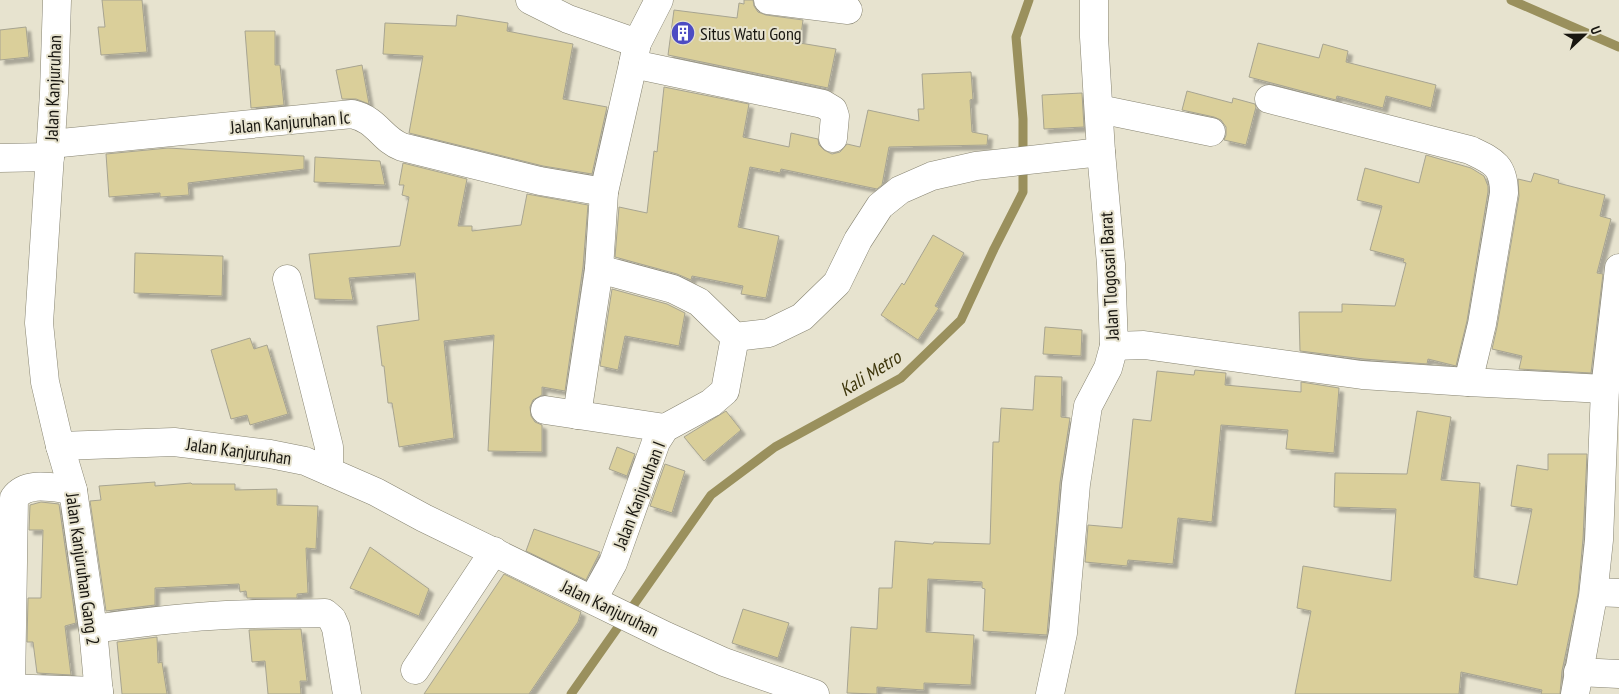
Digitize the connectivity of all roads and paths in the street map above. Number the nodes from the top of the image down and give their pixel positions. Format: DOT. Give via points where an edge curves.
graph roads {
  1 [pos="57,0"];
  2 [pos="530,0"];
  3 [pos="659,0"];
  4 [pos="768,0"];
  5 [pos="1094,0"];
  6 [pos="848,10"];
  7 [pos="635,53"];
  8 [pos="1269,99"];
  9 [pos="1099,109"];
  10 [pos="1211,132"];
  11 [pos="833,138"];
  12 [pos="50,150"];
  13 [pos="1101,152"];
  14 [pos="0,158"];
  15 [pos="604,192"];
  16 [pos="599,268"];
  17 [pos="1619,272"];
  18 [pos="286,279"];
  19 [pos="735,337"];
  20 [pos="1114,346"];
  21 [pos="1468,382"];
  22 [pos="1609,402"];
  23 [pos="545,410"];
  24 [pos="577,415"];
  25 [pos="665,428"];
  26 [pos="60,446"];
  27 [pos="330,471"];
  28 [pos="73,490"];
  29 [pos="1610,507"];
  30 [pos="494,552"];
  31 [pos="1606,592"];
  32 [pos="598,602"];
  33 [pos="93,629"];
  34 [pos="415,670"];
  35 [pos="1619,674"];
  36 [pos="1577,683"];
  37 [pos="5,689"];
  38 [pos="99,692"];
  39 [pos="347,694"];
  40 [pos="815,694"];
  41 [pos="1050,694"];
  1 -- 12 [label="street, Jalan Kanjuruhan"];
  2 -- 7 [label="street"];
  3 -- 7 [label="street"];
  4 -- 6 [label="street"];
  5 -- 9 [label="street, Jalan Tlogosari Barat"];
  7 -- 11 [label="street" via="823,104 833,110 835,116"];
  7 -- 15 [label="street"];
  8 -- 21 [label="street" via="1470,150 1500,168 1504,193 1482,324"];
  9 -- 10 [label="street"];
  9 -- 13 [label="street, Jalan Tlogosari Barat"];
  12 -- 14 [label="street, Jalan Kanjuruhan Ic"];
  12 -- 15 [label="street, Jalan Kanjuruhan Ic" via="352,114 371,122 388,140 402,146 540,181"];
  12 -- 26 [label="street, Jalan Kanjuruhan" via="39,323 45,382"];
  13 -- 19 [label="street" via="976,166 932,176 900,190 880,206 858,240 837,283 802,317 769,333"];
  13 -- 20 [label="street, Jalan Tlogosari Barat" via="1112,273"];
  15 -- 16 [label="street"];
  16 -- 19 [label="street" via="673,289 699,302"];
  16 -- 24 [label="street"];
  17 -- 22 [label="street"];
  18 -- 27 [label="street" via="329,447"];
  19 -- 25 [label="street, Jalan Kanjuruhan I" via="725,391 711,403"];
  20 -- 21 [label="street" via="1144,345 1362,375"];
  20 -- 41 [label="street, Jalan Tlogosari Barat" via="1108,368 1088,406 1076,484 1063,633"];
  21 -- 22 [label="street"];
  22 -- 29 [label="street"];
  23 -- 24 [label="street"];
  24 -- 25 [label="street"];
  25 -- 32 [label="street, Jalan Kanjuruhan I" via="648,461 632,514"];
  26 -- 27 [label="street, Jalan Kanjuruhan" via="174,442 270,454 305,461"];
  26 -- 28 [label="street, Jalan Kanjuruhan Gang 2"];
  27 -- 30 [label="street, Jalan Kanjuruhan"];
  28 -- 33 [label="street, Jalan Kanjuruhan Gang 2"];
  28 -- 37 [label="street" via="24,488 14,498"];
  29 -- 31 [label="street"];
  30 -- 32 [label="street, Jalan Kanjuruhan"];
  30 -- 34 [label="street"];
  31 -- 36 [label="street"];
  32 -- 40 [label="street, Jalan Kanjuruhan" via="724,662"];
  33 -- 38 [label="street, Jalan Kanjuruhan Gang 2"];
  33 -- 39 [label="street" via="227,614 326,612 336,628"];
  35 -- 36 [label="street"];
  37 -- 38 [label="street"];
}
